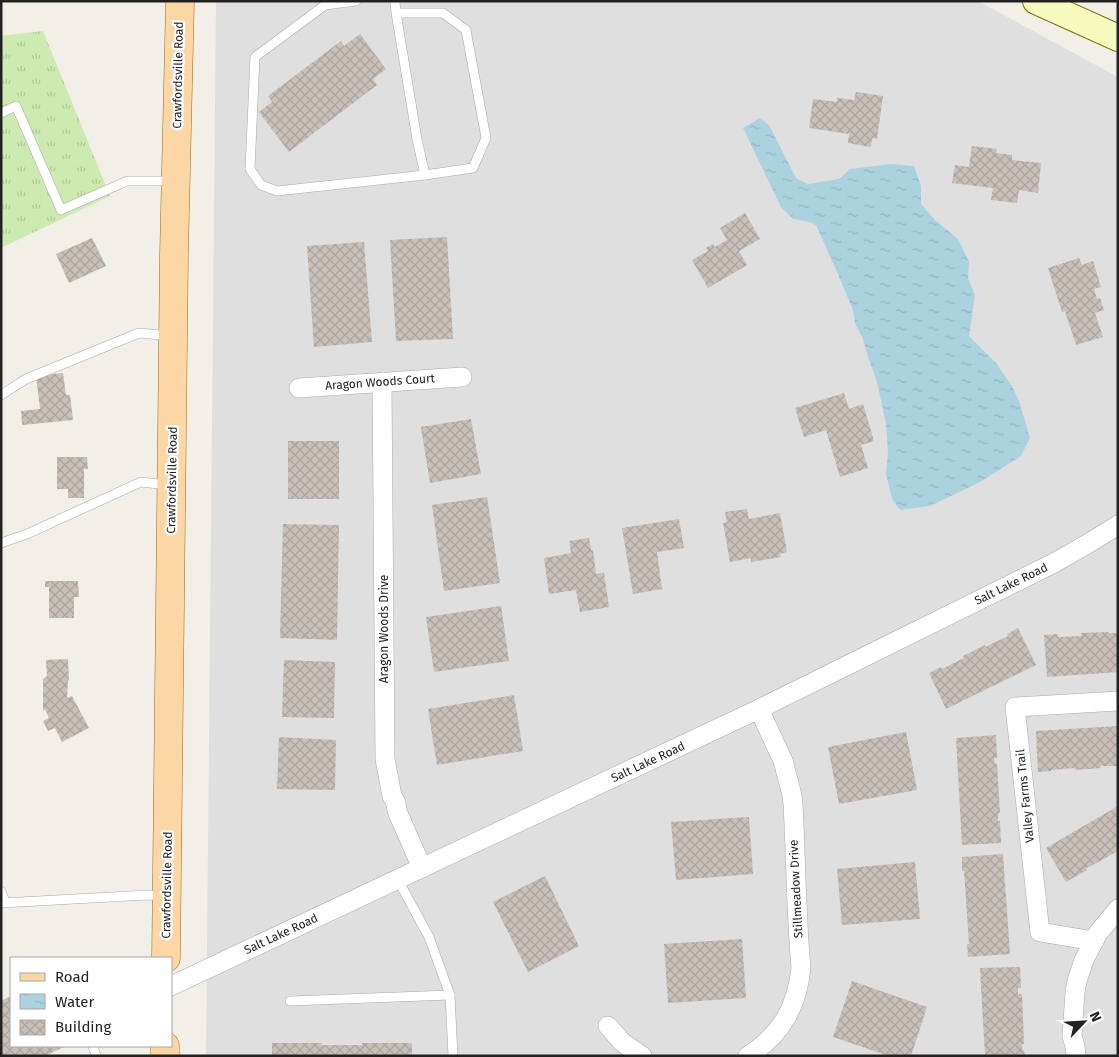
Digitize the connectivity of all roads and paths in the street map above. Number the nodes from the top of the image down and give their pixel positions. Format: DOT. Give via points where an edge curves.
graph roads {
  1 [pos="180,1"];
  2 [pos="356,1"];
  3 [pos="395,1"];
  4 [pos="1036,1"];
  5 [pos="396,12"];
  6 [pos="1118,38"];
  7 [pos="1,113"];
  8 [pos="426,175"];
  9 [pos="176,181"];
  10 [pos="174,336"];
  11 [pos="462,376"];
  12 [pos="382,382"];
  13 [pos="299,388"];
  14 [pos="1,395"];
  15 [pos="172,486"];
  16 [pos="1118,525"];
  17 [pos="1,543"];
  18 [pos="1118,701"];
  19 [pos="759,709"];
  20 [pos="422,868"];
  21 [pos="398,880"];
  22 [pos="1,891"];
  23 [pos="166,896"];
  24 [pos="3,903"];
  25 [pos="1118,909"];
  26 [pos="1094,941"];
  27 [pos="166,957"];
  28 [pos="172,986"];
  29 [pos="450,995"];
  30 [pos="290,1001"];
  31 [pos="608,1026"];
  32 [pos="453,1056"];
  33 [pos="642,1056"];
  34 [pos="748,1056"];
  35 [pos="1076,1056"];
  1 -- 9 [label="main road, Crawfordsville Road"];
  2 -- 8 [label="lane" via="325,5 255,57 250,169 261,185 278,191"];
  3 -- 5 [label="lane"];
  4 -- 6 [label="main road"];
  5 -- 8 [label="lane"];
  5 -- 8 [label="lane" via="443,13 466,30 486,138 473,168"];
  7 -- 9 [label="lane" via="16,106 61,210 127,181"];
  9 -- 10 [label="main road, Crawfordsville Road"];
  10 -- 14 [label="lane" via="139,332 26,379"];
  10 -- 15 [label="main road, Crawfordsville Road"];
  11 -- 12 [label="street, Aragon Woods Court"];
  12 -- 13 [label="street, Aragon Woods Court"];
  12 -- 20 [label="street, Aragon Woods Drive" via="385,760 397,811"];
  15 -- 17 [label="lane" via="141,482"];
  15 -- 23 [label="main road, Crawfordsville Road"];
  16 -- 19 [label="street, Salt Lake Road" via="1054,563"];
  18 -- 26 [label="street, Valley Farms Trail" via="1015,707 1040,932"];
  19 -- 20 [label="street, Salt Lake Road"];
  19 -- 34 [label="street, Stillmeadow Drive" via="784,763 793,804 801,968 792,1009 770,1039"];
  20 -- 21 [label="street, Salt Lake Road"];
  21 -- 28 [label="street, Salt Lake Road"];
  21 -- 29 [label="lane" via="430,937"];
  22 -- 24 [label="lane"];
  23 -- 24 [label="lane"];
  23 -- 27 [label="main road, Crawfordsville Road"];
  25 -- 26 [label="street"];
  26 -- 35 [label="street" via="1074,992 1072,1036"];
  29 -- 30 [label="lane"];
  29 -- 32 [label="lane"];
  31 -- 33 [label="street" via="622,1042"];
}
